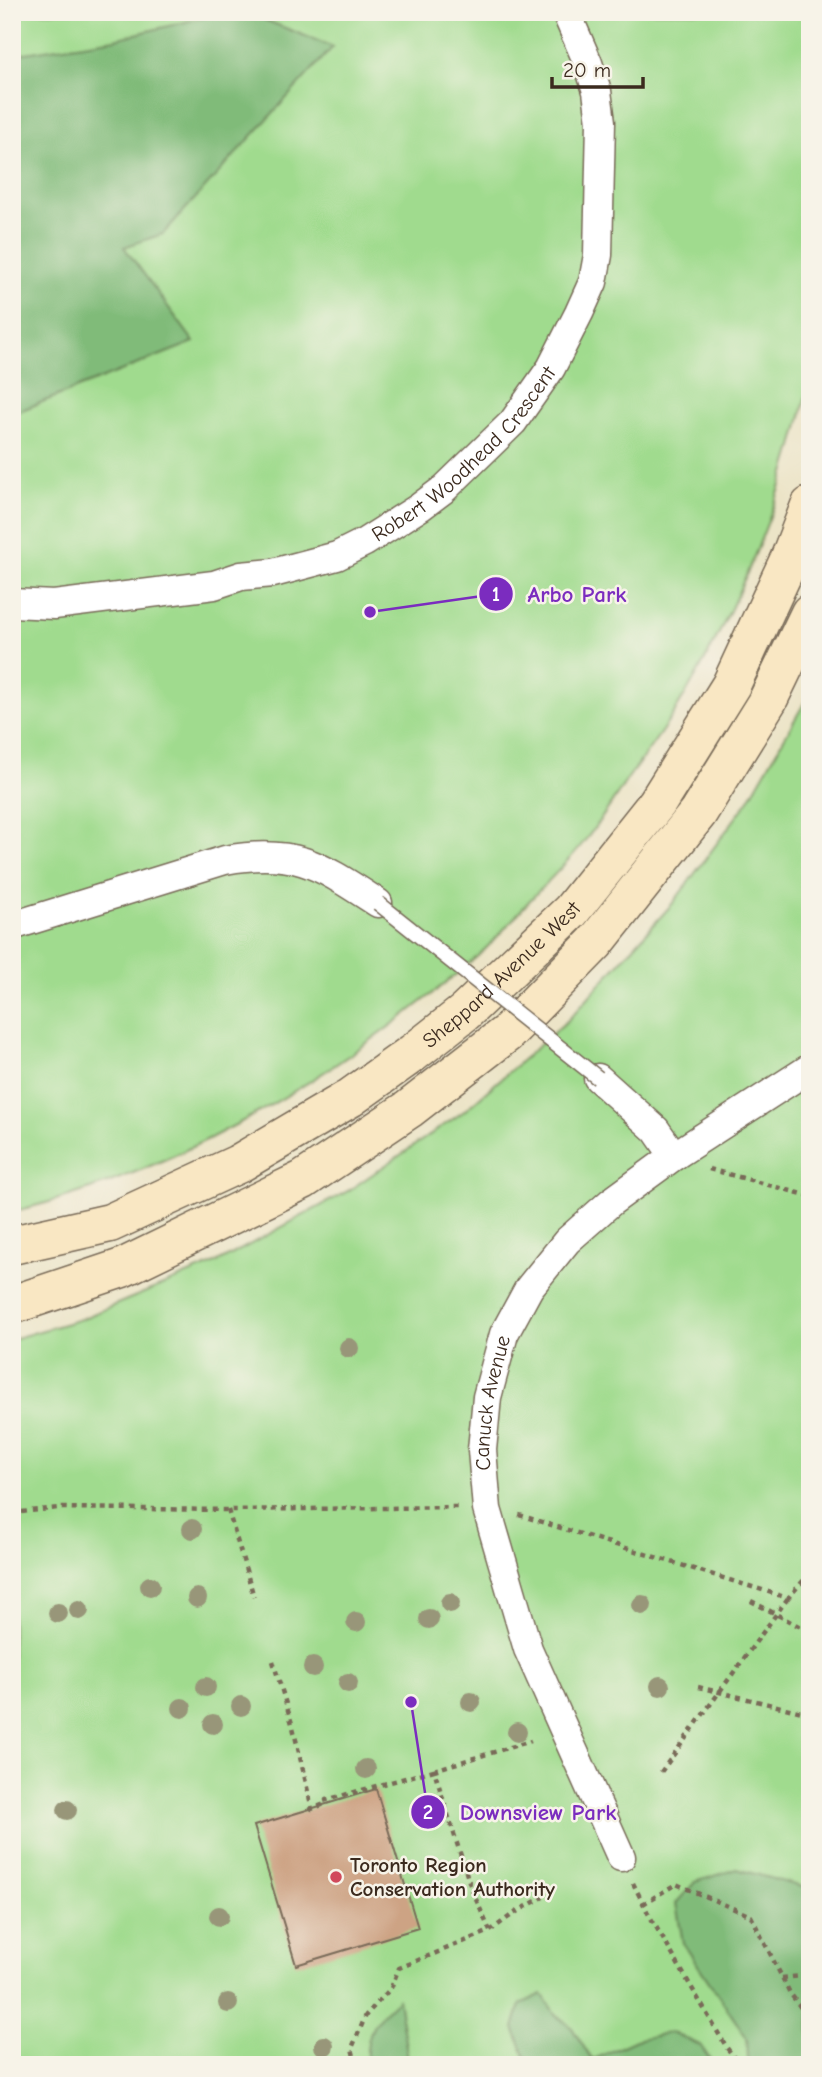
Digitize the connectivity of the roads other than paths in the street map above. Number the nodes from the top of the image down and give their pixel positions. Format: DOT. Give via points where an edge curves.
graph roads {
  1 [pos="566,12"];
  2 [pos="810,506"];
  3 [pos="12,603"];
  4 [pos="810,613"];
  5 [pos="378,903"];
  6 [pos="12,926"];
  7 [pos="810,1068"];
  8 [pos="598,1078"];
  9 [pos="674,1156"];
  10 [pos="12,1245"];
  11 [pos="12,1305"];
  12 [pos="621,1857"];
  1 -- 3 [label="street, Robert Woodhead Crescent" via="597,90 601,122 598,255 593,282 579,313 551,368 513,422 420,507 337,555 214,585 54,605"];
  2 -- 10 [label="main road, Sheppard Avenue West" via="731,685 657,803 570,911 465,1012 349,1098 237,1164 110,1223"];
  4 -- 11 [label="main road, Sheppard Avenue West" via="768,700 698,813 595,943 507,1033 409,1109 303,1180 122,1268"];
  5 -- 6 [label="street" via="313,865 272,855 247,856"];
  5 -- 8 [label="lane, bridge"];
  7 -- 9 [label="street, Canuck Avenue"];
  8 -- 9 [label="street" via="656,1130"];
  9 -- 12 [label="street, Canuck Avenue" via="567,1241 529,1288 505,1334 487,1397 482,1450 487,1509 528,1649"];
}
